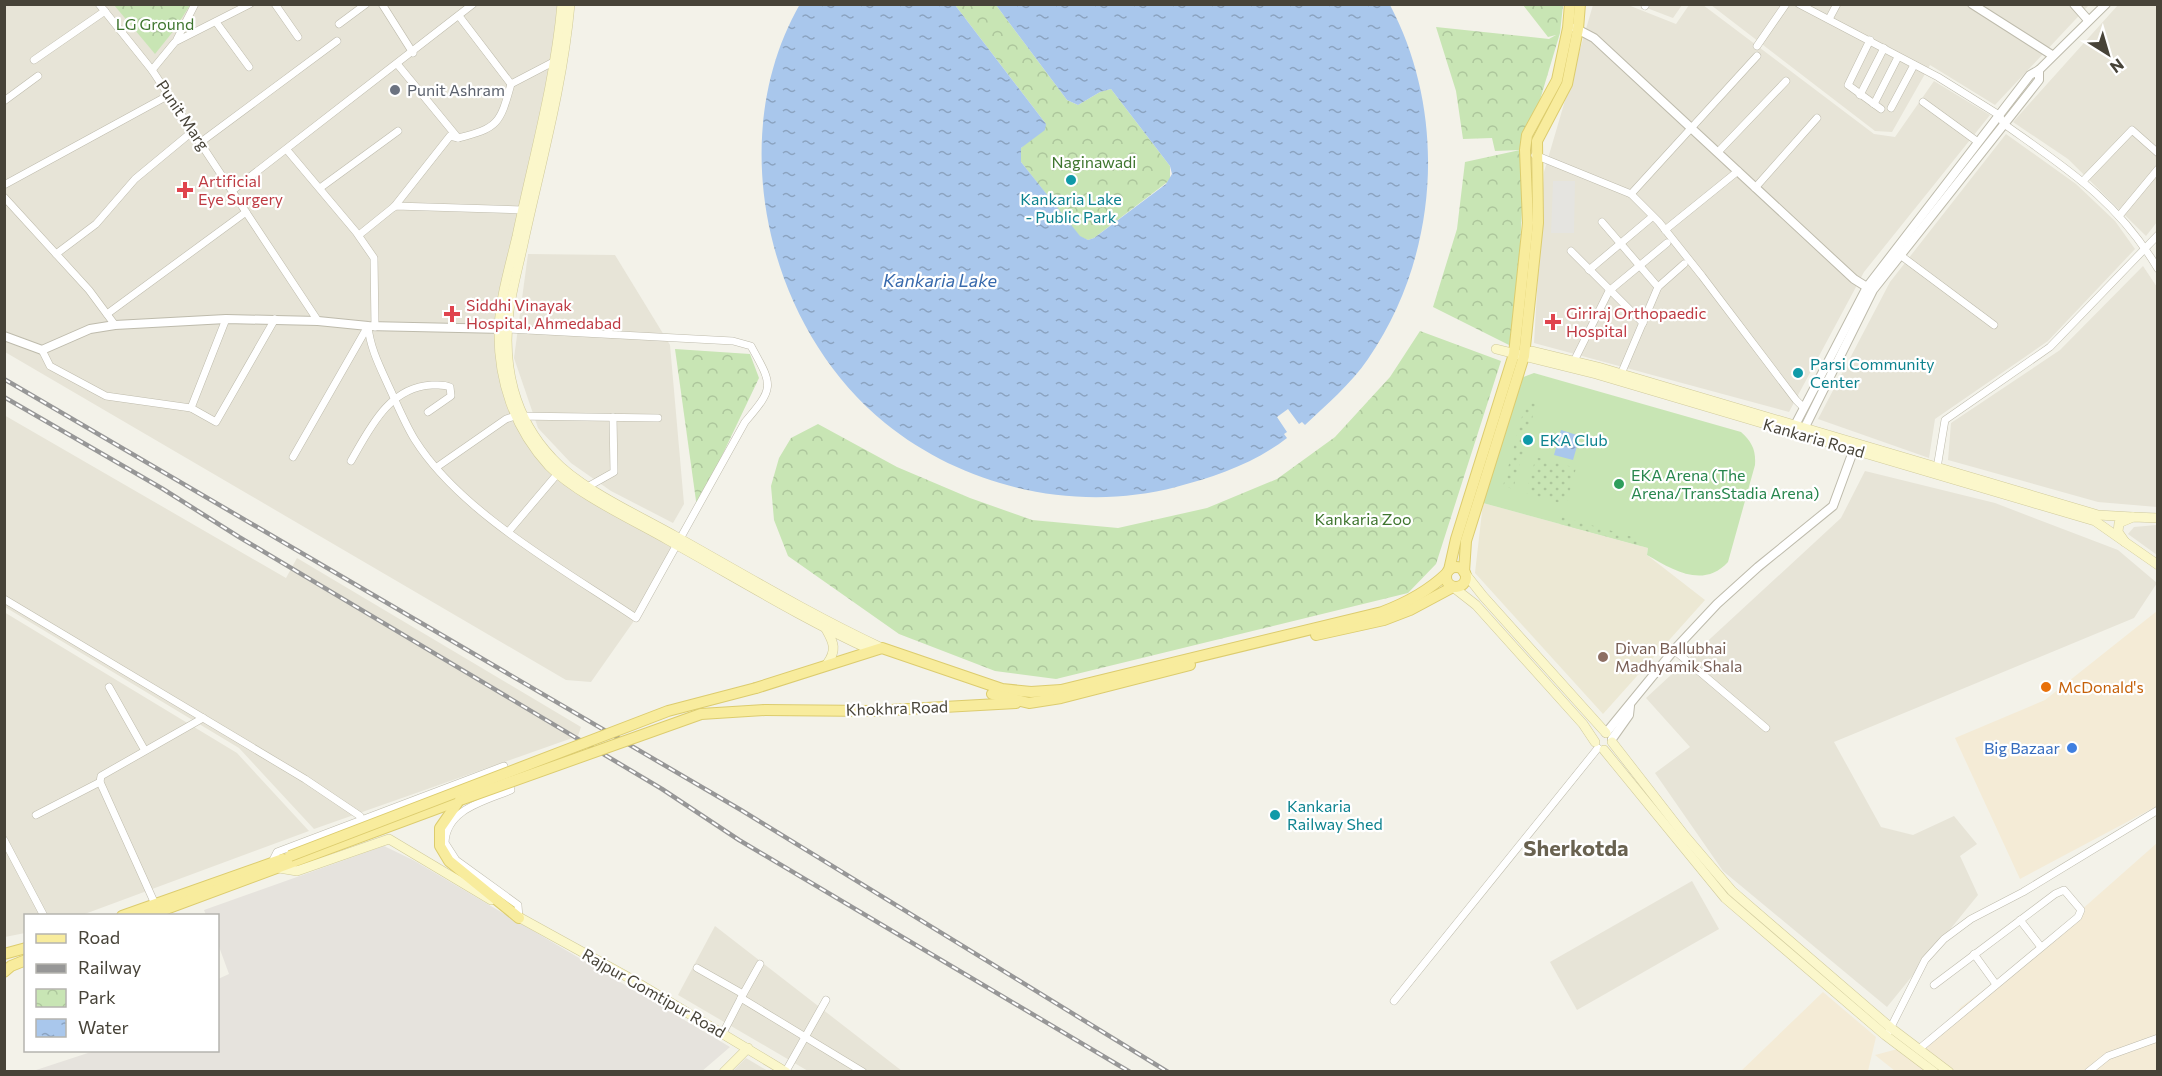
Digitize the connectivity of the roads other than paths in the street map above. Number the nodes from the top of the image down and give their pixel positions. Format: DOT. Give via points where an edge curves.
graph roads {
  1 [pos="99,4"];
  2 [pos="195,4"];
  3 [pos="250,4"];
  4 [pos="275,4"];
  5 [pos="366,4"];
  6 [pos="382,4"];
  7 [pos="473,4"];
  8 [pos="562,4"];
  9 [pos="570,4"];
  10 [pos="1570,4"];
  11 [pos="1580,4"];
  12 [pos="1786,4"];
  13 [pos="1799,4"];
  14 [pos="1837,4"];
  15 [pos="1972,4"];
  16 [pos="2074,4"];
  17 [pos="2106,4"];
  18 [pos="105,11"];
  19 [pos="459,16"];
  20 [pos="1829,19"];
  21 [pos="2088,20"];
  22 [pos="216,22"];
  23 [pos="339,24"];
  24 [pos="1573,28"];
  25 [pos="298,37"];
  26 [pos="1870,40"];
  27 [pos="337,41"];
  28 [pos="175,42"];
  29 [pos="1757,46"];
  30 [pos="1884,48"];
  31 [pos="413,53"];
  32 [pos="2052,55"];
  33 [pos="1757,56"];
  34 [pos="1898,57"];
  35 [pos="33,60"];
  36 [pos="559,60"];
  37 [pos="398,65"];
  38 [pos="1914,65"];
  39 [pos="249,67"];
  40 [pos="152,70"];
  41 [pos="2039,70"];
  42 [pos="38,76"];
  43 [pos="1786,81"];
  44 [pos="511,84"];
  45 [pos="1860,94"];
  46 [pos="169,95"];
  47 [pos="4,101"];
  48 [pos="1923,102"];
  49 [pos="1891,108"];
  50 [pos="1999,115"];
  51 [pos="1817,118"];
  52 [pos="2004,124"];
  53 [pos="1691,128"];
  54 [pos="193,131"];
  55 [pos="398,131"];
  56 [pos="459,138"];
  57 [pos="201,142"];
  58 [pos="1978,142"];
  59 [pos="287,150"];
  60 [pos="1530,152"];
  61 [pos="1718,152"];
  62 [pos="2157,153"];
  63 [pos="2157,169"];
  64 [pos="1738,171"];
  65 [pos="2084,180"];
  66 [pos="4,184"];
  67 [pos="320,188"];
  68 [pos="1755,188"];
  69 [pos="233,190"];
  70 [pos="1631,194"];
  71 [pos="4,196"];
  72 [pos="393,208"];
  73 [pos="522,210"];
  74 [pos="246,212"];
  75 [pos="2119,216"];
  76 [pos="1652,217"];
  77 [pos="1602,222"];
  78 [pos="1665,230"];
  79 [pos="359,235"];
  80 [pos="2157,235"];
  81 [pos="1667,243"];
  82 [pos="1621,244"];
  83 [pos="2145,249"];
  84 [pos="1571,251"];
  85 [pos="56,254"];
  86 [pos="1900,255"];
  87 [pos="1684,264"];
  88 [pos="1639,266"];
  89 [pos="2157,269"];
  90 [pos="1589,270"];
  91 [pos="1658,287"];
  92 [pos="1870,288"];
  93 [pos="1609,291"];
  94 [pos="106,314"];
  95 [pos="225,319"];
  96 [pos="275,319"];
  97 [pos="318,321"];
  98 [pos="1643,323"];
  99 [pos="115,325"];
  100 [pos="1994,325"];
  101 [pos="372,326"];
  102 [pos="503,329"];
  103 [pos="4,336"];
  104 [pos="1496,349"];
  105 [pos="42,350"];
  106 [pos="1520,352"];
  107 [pos="1574,361"];
  108 [pos="1621,374"];
  109 [pos="395,400"];
  110 [pos="1803,406"];
  111 [pos="190,408"];
  112 [pos="428,412"];
  113 [pos="519,416"];
  114 [pos="613,417"];
  115 [pos="658,418"];
  116 [pos="1798,430"];
  117 [pos="1855,447"];
  118 [pos="293,458"];
  119 [pos="351,461"];
  120 [pos="437,467"];
  121 [pos="1937,468"];
  122 [pos="560,471"];
  123 [pos="589,486"];
  124 [pos="2133,517"];
  125 [pos="2157,518"];
  126 [pos="509,531"];
  127 [pos="678,542"];
  128 [pos="2125,542"];
  129 [pos="2157,565"];
  130 [pos="1448,572"];
  131 [pos="1464,572"];
  132 [pos="1454,587"];
  133 [pos="4,599"];
  134 [pos="825,627"];
  135 [pos="1336,627"];
  136 [pos="877,649"];
  137 [pos="1674,650"];
  138 [pos="827,664"];
  139 [pos="109,687"];
  140 [pos="1001,692"];
  141 [pos="1054,695"];
  142 [pos="1029,703"];
  143 [pos="984,705"];
  144 [pos="203,718"];
  145 [pos="1767,728"];
  146 [pos="1610,738"];
  147 [pos="1599,747"];
  148 [pos="144,749"];
  149 [pos="100,782"];
  150 [pos="460,800"];
  151 [pos="2157,810"];
  152 [pos="36,815"];
  153 [pos="360,816"];
  154 [pos="4,840"];
  155 [pos="292,860"];
  156 [pos="272,866"];
  157 [pos="1717,881"];
  158 [pos="155,904"];
  159 [pos="43,914"];
  160 [pos="125,914"];
  161 [pos="150,914"];
  162 [pos="519,918"];
  163 [pos="2020,920"];
  164 [pos="2041,947"];
  165 [pos="24,950"];
  166 [pos="1974,954"];
  167 [pos="24,960"];
  168 [pos="6,963"];
  169 [pos="760,964"];
  170 [pos="697,968"];
  171 [pos="1995,983"];
  172 [pos="1934,986"];
  173 [pos="742,996"];
  174 [pos="826,1000"];
  175 [pos="1394,1001"];
  176 [pos="1888,1031"];
  177 [pos="723,1033"];
  178 [pos="806,1036"];
  179 [pos="2157,1038"];
  180 [pos="748,1048"];
  181 [pos="1919,1049"];
  182 [pos="724,1071"];
  183 [pos="786,1071"];
  184 [pos="863,1071"];
  185 [pos="1934,1071"];
  186 [pos="1949,1071"];
  187 [pos="2088,1071"];
  1 -- 18 [label="street, Punit Marg"];
  2 -- 28 [label="street"];
  3 -- 22 [label="street"];
  4 -- 25 [label="street"];
  5 -- 23 [label="street"];
  6 -- 31 [label="street"];
  7 -- 19 [label="street"];
  8 -- 36 [label="main road"];
  9 -- 36 [label="main road"];
  10 -- 24 [label="main road"];
  11 -- 24 [label="main road"];
  12 -- 29 [label="street"];
  13 -- 20 [label="street"];
  14 -- 20 [label="street"];
  15 -- 32 [label="street"];
  16 -- 21 [label="street"];
  17 -- 21 [label="street"];
  18 -- 35 [label="street"];
  18 -- 40 [label="street, Punit Marg"];
  19 -- 31 [label="street"];
  19 -- 44 [label="street"];
  20 -- 26 [label="street"];
  21 -- 32 [label="street"];
  22 -- 28 [label="street"];
  22 -- 39 [label="street"];
  24 -- 53 [label="street" via="1594,38"];
  24 -- 60 [label="main road" via="1557,80 1527,135"];
  26 -- 30 [label="street"];
  26 -- 45 [label="street" via="1848,85"];
  27 -- 57 [label="street"];
  28 -- 40 [label="street"];
  30 -- 34 [label="street"];
  30 -- 45 [label="street"];
  31 -- 37 [label="street"];
  32 -- 41 [label="street"];
  33 -- 53 [label="street"];
  34 -- 38 [label="street"];
  34 -- 45 [label="street" via="1878,106"];
  36 -- 44 [label="street"];
  36 -- 73 [label="main road"];
  36 -- 102 [label="main road"];
  37 -- 56 [label="street"];
  37 -- 59 [label="street"];
  38 -- 49 [label="street"];
  38 -- 50 [label="street"];
  40 -- 46 [label="street, Punit Marg"];
  41 -- 50 [label="street" via="2030,75"];
  41 -- 52 [label="street" via="2038,80"];
  42 -- 47 [label="street"];
  43 -- 61 [label="street"];
  44 -- 56 [label="street" via="504,110 489,130"];
  46 -- 54 [label="street, Punit Marg"];
  46 -- 66 [label="street"];
  48 -- 58 [label="street"];
  50 -- 52 [label="street"];
  50 -- 58 [label="street"];
  51 -- 68 [label="street"];
  52 -- 65 [label="street"];
  52 -- 86 [label="street"];
  53 -- 61 [label="street"];
  53 -- 70 [label="street"];
  54 -- 57 [label="street, Punit Marg"];
  54 -- 85 [label="street" via="135,179 96,224"];
  55 -- 67 [label="street"];
  56 -- 72 [label="street" via="450,136"];
  57 -- 69 [label="street, Punit Marg"];
  58 -- 92 [label="street"];
  59 -- 67 [label="street"];
  59 -- 69 [label="street"];
  60 -- 70 [label="street"];
  60 -- 106 [label="main road"];
  61 -- 64 [label="street"];
  62 -- 65 [label="street" via="2132,130"];
  63 -- 75 [label="street"];
  64 -- 68 [label="street"];
  64 -- 78 [label="street"];
  65 -- 75 [label="street"];
  67 -- 79 [label="street"];
  68 -- 92 [label="street" via="1854,279"];
  69 -- 74 [label="street, Punit Marg"];
  70 -- 76 [label="street"];
  71 -- 85 [label="street"];
  72 -- 73 [label="street"];
  72 -- 79 [label="street"];
  73 -- 102 [label="main road"];
  74 -- 94 [label="street"];
  74 -- 97 [label="street, Punit Marg"];
  75 -- 83 [label="street"];
  76 -- 78 [label="street"];
  76 -- 82 [label="street"];
  77 -- 82 [label="street"];
  78 -- 110 [label="street"];
  79 -- 101 [label="street" via="374,258"];
  80 -- 83 [label="street"];
  81 -- 88 [label="street"];
  82 -- 88 [label="street"];
  82 -- 90 [label="street"];
  83 -- 89 [label="street"];
  83 -- 121 [label="street" via="2050,347 1945,420"];
  84 -- 90 [label="street"];
  85 -- 94 [label="street"];
  86 -- 92 [label="street"];
  86 -- 100 [label="street"];
  87 -- 91 [label="street"];
  88 -- 91 [label="street"];
  88 -- 93 [label="street"];
  90 -- 93 [label="street"];
  91 -- 98 [label="street"];
  92 -- 110 [label="street"];
  92 -- 116 [label="street"];
  93 -- 98 [label="street"];
  93 -- 107 [label="street"];
  94 -- 99 [label="street"];
  95 -- 96 [label="street"];
  95 -- 99 [label="street"];
  95 -- 111 [label="street"];
  96 -- 97 [label="street"];
  96 -- 111 [label="street" via="216,422"];
  97 -- 101 [label="street"];
  98 -- 108 [label="street"];
  99 -- 105 [label="street" via="90,329"];
  101 -- 102 [label="street"];
  101 -- 109 [label="street" via="370,343"];
  101 -- 118 [label="street"];
  102 -- 113 [label="main road" via="510,385"];
  102 -- 127 [label="street" via="684,337 751,346 768,378 766,397 745,422"];
  103 -- 105 [label="street"];
  104 -- 106 [label="main road, Kankaria Road"];
  105 -- 111 [label="street" via="51,366 106,396"];
  106 -- 107 [label="main road"];
  106 -- 116 [label="main road, Kankaria Road"];
  106 -- 130 [label="main road"];
  106 -- 131 [label="main road" via="1466,542"];
  107 -- 108 [label="main road"];
  108 -- 116 [label="main road"];
  109 -- 112 [label="street" via="418,386 450,387 451,396"];
  109 -- 119 [label="street" via="380,413"];
  109 -- 120 [label="street" via="415,440"];
  110 -- 116 [label="street"];
  113 -- 114 [label="street"];
  113 -- 120 [label="street" via="506,419"];
  113 -- 122 [label="main road"];
  114 -- 115 [label="street"];
  114 -- 123 [label="street" via="614,472"];
  116 -- 117 [label="main road"];
  117 -- 121 [label="main road"];
  117 -- 128 [label="main road, Kankaria Road" via="2095,521"];
  117 -- 137 [label="street" via="1833,506 1717,604"];
  120 -- 126 [label="street" via="470,501"];
  121 -- 124 [label="main road" via="2098,515"];
  122 -- 123 [label="main road"];
  122 -- 126 [label="street"];
  122 -- 127 [label="main road"];
  123 -- 127 [label="main road"];
  124 -- 125 [label="main road"];
  124 -- 128 [label="main road" via="2119,523 2118,532"];
  126 -- 127 [label="street" via="636,618"];
  127 -- 134 [label="main road"];
  127 -- 136 [label="main road"];
  128 -- 129 [label="main road, Kankaria Road"];
  130 -- 131 [label="main road" via="1455,567"];
  130 -- 132 [label="main road" via="1447,581"];
  130 -- 135 [label="main road" via="1433,587 1406,603"];
  131 -- 132 [label="main road" via="1464,582"];
  131 -- 146 [label="main road"];
  132 -- 135 [label="main road" via="1393,616"];
  132 -- 147 [label="main road" via="1476,605"];
  133 -- 144 [label="street"];
  134 -- 136 [label="main road"];
  134 -- 138 [label="main road" via="835,647"];
  135 -- 141 [label="main road"];
  136 -- 138 [label="main road"];
  136 -- 140 [label="main road"];
  137 -- 145 [label="street"];
  137 -- 146 [label="street"];
  138 -- 155 [label="main road, bridge" via="668,711"];
  139 -- 148 [label="street"];
  140 -- 141 [label="main road"];
  140 -- 142 [label="main road"];
  140 -- 143 [label="main road"];
  141 -- 142 [label="main road, Khokhra Road"];
  142 -- 143 [label="main road, Khokhra Road"];
  143 -- 150 [label="main road, Khokhra Road, bridge" via="701,714"];
  144 -- 148 [label="street"];
  144 -- 153 [label="street"];
  146 -- 147 [label="main road" via="1610,747"];
  146 -- 147 [label="main road" via="1598,735"];
  146 -- 157 [label="main road"];
  147 -- 157 [label="main road"];
  147 -- 175 [label="street"];
  148 -- 149 [label="street" via="105,771"];
  149 -- 152 [label="street"];
  149 -- 158 [label="street"];
  150 -- 155 [label="main road, Khokhra Road"];
  150 -- 162 [label="main road" via="440,828 442,853"];
  151 -- 176 [label="street" via="1971,919 1944,939 1926,960"];
  154 -- 159 [label="street"];
  155 -- 156 [label="main road"];
  156 -- 158 [label="main road"];
  156 -- 161 [label="main road"];
  156 -- 162 [label="main road, Rajpur Gomtipur Road" via="297,871 389,839"];
  156 -- 162 [label="street" via="277,852 504,766 511,790 457,815 449,823 446,843 456,860 518,905"];
  157 -- 176 [label="main road" via="1725,898"];
  158 -- 160 [label="main road"];
  162 -- 177 [label="main road, Rajpur Gomtipur Road"];
  163 -- 164 [label="street"];
  163 -- 164 [label="street" via="2064,890 2081,910 2078,917"];
  163 -- 166 [label="street"];
  164 -- 171 [label="street"];
  165 -- 168 [label="main road"];
  166 -- 171 [label="street"];
  166 -- 172 [label="street"];
  167 -- 168 [label="main road"];
  169 -- 173 [label="street"];
  170 -- 173 [label="street"];
  171 -- 181 [label="street"];
  173 -- 177 [label="street"];
  173 -- 178 [label="street"];
  174 -- 178 [label="street"];
  176 -- 181 [label="main road"];
  176 -- 185 [label="main road"];
  177 -- 180 [label="main road, Rajpur Gomtipur Road"];
  178 -- 183 [label="street"];
  178 -- 184 [label="street"];
  179 -- 187 [label="street" via="2108,1056"];
  180 -- 182 [label="main road"];
  180 -- 183 [label="main road, Rajpur Gomtipur Road"];
  181 -- 186 [label="main road"];
}
